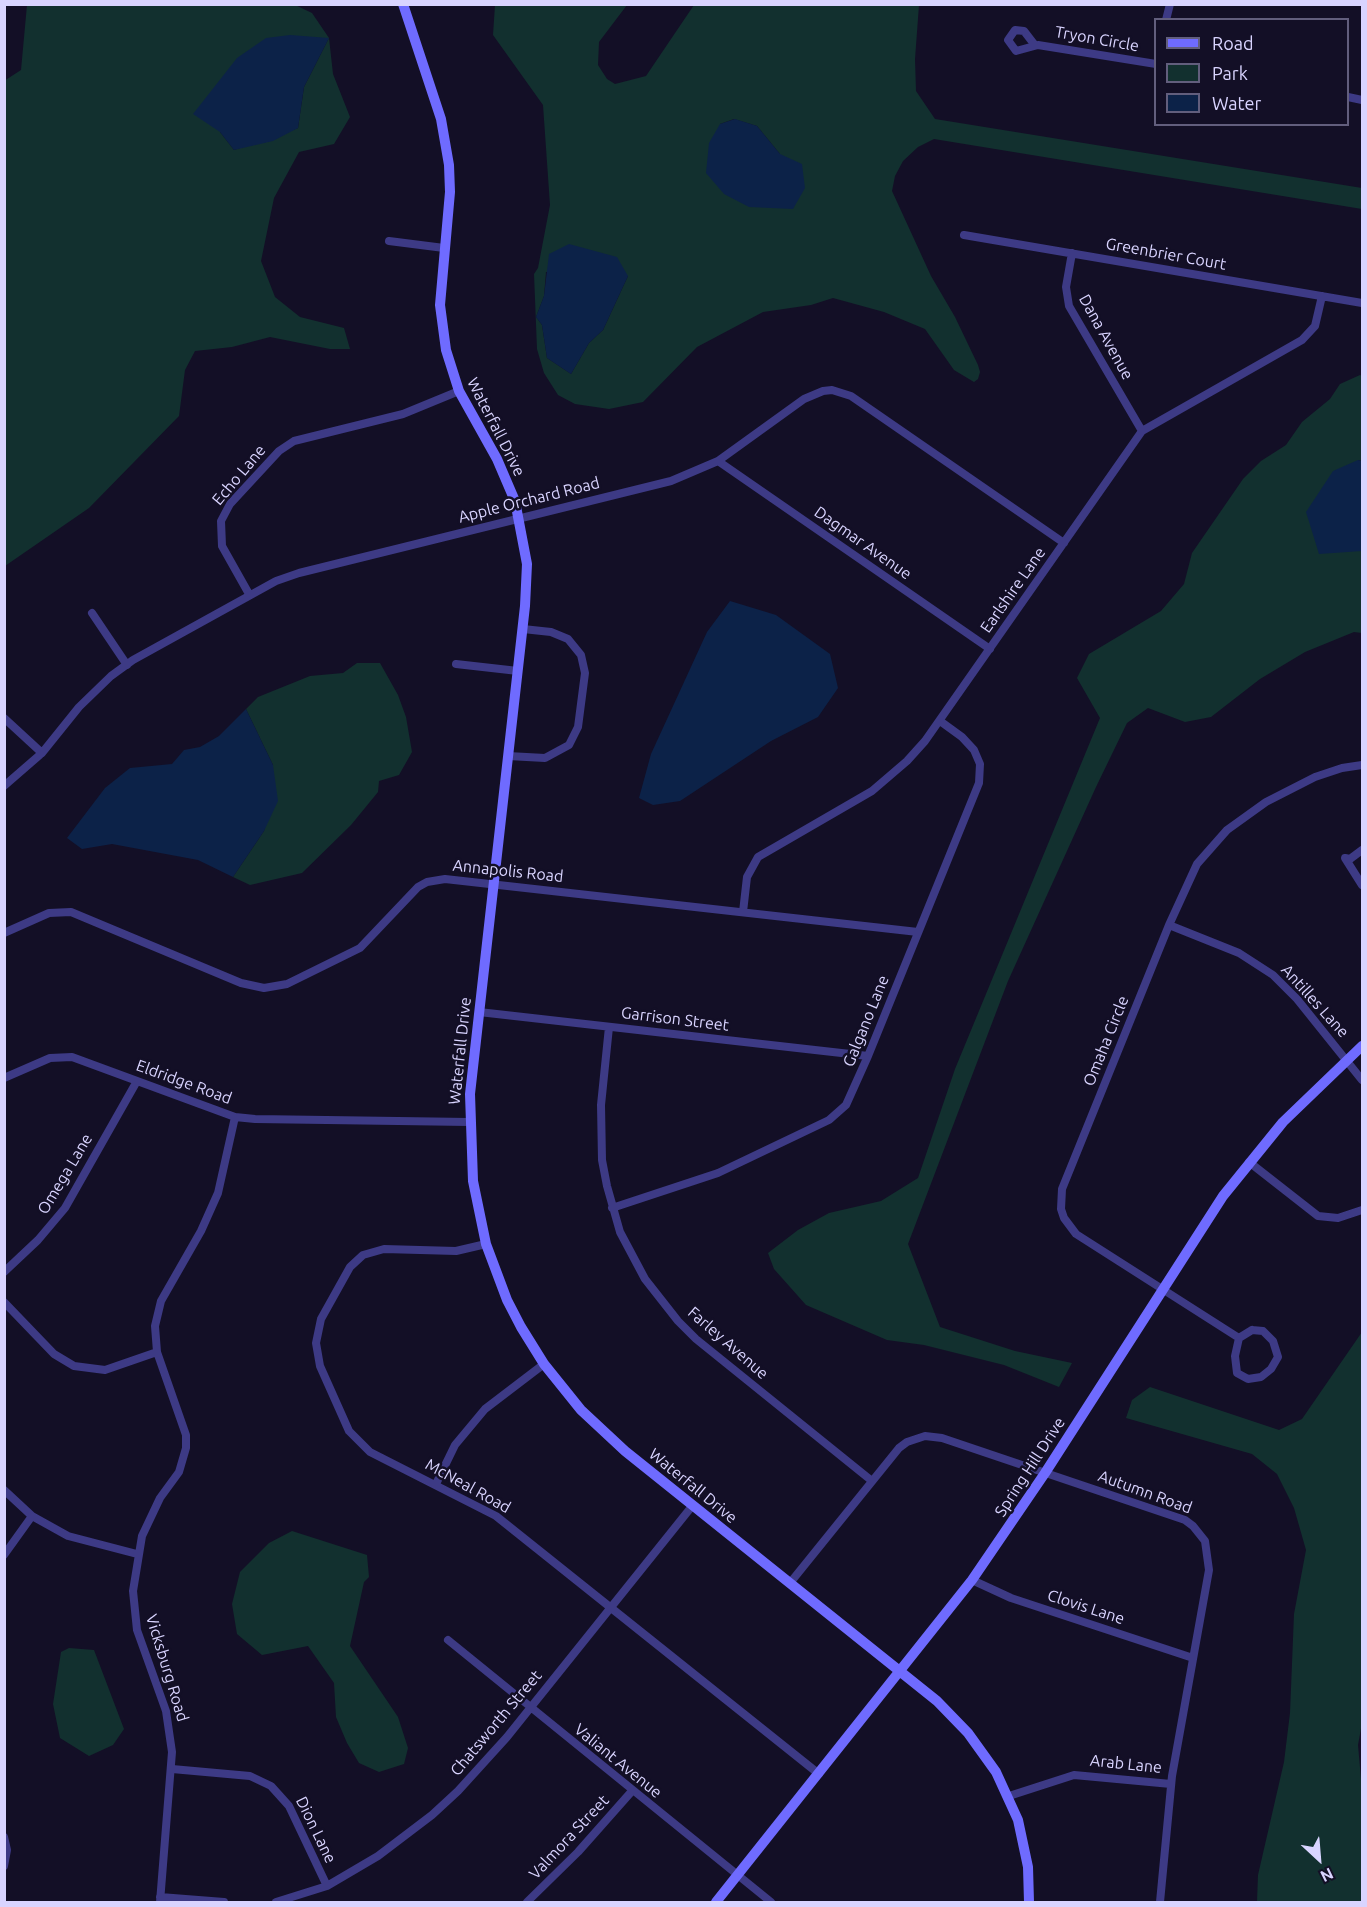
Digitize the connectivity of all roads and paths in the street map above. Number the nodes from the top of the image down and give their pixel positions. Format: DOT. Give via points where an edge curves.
graph roads {
  1 [pos="403,4"];
  2 [pos="1034,45"];
  3 [pos="1154,63"];
  4 [pos="964,235"];
  5 [pos="389,241"];
  6 [pos="444,248"];
  7 [pos="1072,253"];
  8 [pos="1322,296"];
  9 [pos="1362,303"];
  10 [pos="459,391"];
  11 [pos="1142,431"];
  12 [pos="718,461"];
  13 [pos="520,518"];
  14 [pos="1064,543"];
  15 [pos="249,594"];
  16 [pos="92,613"];
  17 [pos="523,629"];
  18 [pos="990,649"];
  19 [pos="127,664"];
  20 [pos="456,664"];
  21 [pos="518,671"];
  22 [pos="4,718"];
  23 [pos="940,722"];
  24 [pos="42,753"];
  25 [pos="508,756"];
  26 [pos="1362,765"];
  27 [pos="4,786"];
  28 [pos="1362,850"];
  29 [pos="494,884"];
  30 [pos="1362,885"];
  31 [pos="743,912"];
  32 [pos="1169,925"];
  33 [pos="918,932"];
  34 [pos="4,933"];
  35 [pos="479,1012"];
  36 [pos="609,1027"];
  37 [pos="1362,1046"];
  38 [pos="868,1056"];
  39 [pos="1346,1060"];
  40 [pos="4,1078"];
  41 [pos="1362,1080"];
  42 [pos="137,1081"];
  43 [pos="235,1117"];
  44 [pos="469,1122"];
  45 [pos="1249,1162"];
  46 [pos="612,1208"];
  47 [pos="1362,1210"];
  48 [pos="486,1244"];
  49 [pos="4,1272"];
  50 [pos="1162,1289"];
  51 [pos="4,1302"];
  52 [pos="1239,1338"];
  53 [pos="157,1352"];
  54 [pos="544,1364"];
  55 [pos="1045,1473"];
  56 [pos="872,1481"];
  57 [pos="436,1484"];
  58 [pos="4,1490"];
  59 [pos="693,1505"];
  60 [pos="32,1516"];
  61 [pos="138,1554"];
  62 [pos="4,1555"];
  63 [pos="972,1580"];
  64 [pos="790,1583"];
  65 [pos="610,1608"];
  66 [pos="448,1640"];
  67 [pos="1193,1658"];
  68 [pos="901,1672"];
  69 [pos="530,1708"];
  70 [pos="172,1769"];
  71 [pos="819,1774"];
  72 [pos="1171,1784"];
  73 [pos="632,1791"];
  74 [pos="1009,1796"];
  75 [pos="4,1837"];
  76 [pos="4,1866"];
  77 [pos="738,1876"];
  78 [pos="327,1886"];
  79 [pos="160,1900"];
  80 [pos="224,1902"];
  81 [pos="276,1902"];
  82 [pos="527,1902"];
  83 [pos="716,1902"];
  84 [pos="771,1902"];
  85 [pos="1029,1902"];
  86 [pos="1160,1902"];
  1 -- 6 [label="street, Waterfall Drive" via="446,142 450,192"];
  2 -- 3 [label="street, Tryon Circle"];
  4 -- 7 [label="street, Greenbrier Court"];
  5 -- 6 [label="street"];
  6 -- 10 [label="street, Waterfall Drive" via="442,328"];
  7 -- 8 [label="street, Greenbrier Court"];
  7 -- 11 [label="street, Dana Avenue" via="1066,287 1069,306"];
  8 -- 9 [label="street, Greenbrier Court"];
  8 -- 11 [label="street, Earlshire Lane" via="1315,326 1302,340"];
  10 -- 13 [label="street, Waterfall Drive" via="502,469"];
  10 -- 15 [label="street, Echo Lane" via="403,414 304,438 279,451 231,504 221,521 222,546"];
  11 -- 14 [label="street, Earlshire Lane"];
  12 -- 13 [label="street, Apple Orchard Road" via="671,481"];
  12 -- 14 [label="street, Apple Orchard Road" via="814,393 842,392"];
  12 -- 18 [label="street, Dagmar Avenue"];
  13 -- 15 [label="street, Apple Orchard Road" via="299,573"];
  13 -- 17 [label="street, Waterfall Drive" via="527,564"];
  14 -- 18 [label="street, Earlshire Lane"];
  15 -- 19 [label="street, Apple Orchard Road"];
  16 -- 19 [label="street"];
  17 -- 21 [label="street, Waterfall Drive"];
  17 -- 25 [label="street" via="551,632 568,639 580,655 585,673 578,728 569,745 545,758"];
  18 -- 23 [label="street, Earlshire Lane"];
  19 -- 24 [label="street, Apple Orchard Road" via="95,691"];
  20 -- 21 [label="street"];
  21 -- 25 [label="street, Waterfall Drive"];
  22 -- 24 [label="street"];
  23 -- 31 [label="street, Earlshire Lane" via="890,777 758,857 747,877"];
  23 -- 33 [label="street, Galgano Lane" via="970,744 978,757 979,783"];
  24 -- 27 [label="street, Apple Orchard Road"];
  25 -- 29 [label="street, Waterfall Drive"];
  26 -- 32 [label="street, Omaha Circle" via="1315,777 1266,802 1227,830 1197,864"];
  28 -- 30 [label="street" via="1350,859 1345,858"];
  29 -- 31 [label="street, Annapolis Road"];
  29 -- 34 [label="street, Annapolis Road" via="445,879 428,882 413,892 360,948 276,987 241,983 71,912 49,913"];
  29 -- 35 [label="street, Waterfall Drive"];
  31 -- 33 [label="street, Annapolis Road"];
  32 -- 39 [label="street, Antilles Lane" via="1239,953 1273,975"];
  32 -- 50 [label="street, Omaha Circle" via="1060,1198 1064,1218 1076,1234"];
  33 -- 38 [label="street, Galgano Lane"];
  35 -- 36 [label="street, Garrison Street"];
  35 -- 44 [label="street, Waterfall Drive"];
  36 -- 38 [label="street, Garrison Street"];
  36 -- 46 [label="street, Farley Avenue" via="600,1133"];
  37 -- 39 [label="street, Spring Hill Drive"];
  38 -- 46 [label="street, Galgano Lane" via="852,1095 828,1120 718,1173"];
  39 -- 41 [label="street, Antilles Lane"];
  39 -- 45 [label="street, Spring Hill Drive"];
  40 -- 42 [label="street, Eldridge Road" via="38,1061 62,1056 82,1059"];
  42 -- 43 [label="street, Eldridge Road"];
  42 -- 49 [label="street, Omega Lane" via="64,1208"];
  43 -- 44 [label="street, Eldridge Road"];
  43 -- 53 [label="street, Vicksburg Road" via="215,1202 157,1312"];
  44 -- 48 [label="street, Waterfall Drive" via="473,1180"];
  45 -- 47 [label="street" via="1318,1216 1338,1218"];
  45 -- 50 [label="street, Spring Hill Drive"];
  46 -- 56 [label="street, Farley Avenue" via="645,1279 678,1321"];
  48 -- 54 [label="street, Waterfall Drive" via="507,1300"];
  48 -- 57 [label="street, McNeal Road" via="456,1251 384,1249 363,1255 345,1275 317,1332 320,1366 349,1431 370,1452"];
  50 -- 52 [label="street, Omaha Circle"];
  50 -- 55 [label="street, Spring Hill Drive"];
  51 -- 53 [label="street" via="54,1354 74,1366 105,1370"];
  52 -- 52 [label="street" via="1252,1330 1263,1331 1273,1341 1278,1357 1261,1377 1248,1379 1237,1372 1234,1356"];
  53 -- 61 [label="street, Vicksburg Road" via="184,1423 186,1448 179,1472 150,1517"];
  54 -- 57 [label="street" via="485,1409 455,1445"];
  54 -- 59 [label="street, Waterfall Drive" via="604,1433"];
  55 -- 56 [label="street, Autumn Road" via="942,1438 925,1436 899,1448"];
  55 -- 63 [label="street, Spring Hill Drive"];
  55 -- 67 [label="street, Autumn Road" via="1185,1520 1200,1533 1210,1561"];
  56 -- 64 [label="street"];
  57 -- 65 [label="street, McNeal Road" via="495,1516"];
  58 -- 60 [label="street"];
  59 -- 64 [label="street, Waterfall Drive"];
  59 -- 65 [label="street, Chatsworth Street"];
  60 -- 61 [label="street" via="68,1536"];
  60 -- 62 [label="street"];
  61 -- 70 [label="street, Vicksburg Road" via="133,1591 137,1630 166,1711"];
  63 -- 67 [label="street, Clovis Lane" via="1011,1598"];
  63 -- 68 [label="street, Spring Hill Drive"];
  64 -- 68 [label="street, Waterfall Drive"];
  65 -- 69 [label="street, Chatsworth Street"];
  65 -- 71 [label="street, McNeal Road"];
  66 -- 69 [label="street, Valiant Avenue"];
  67 -- 72 [label="street, Autumn Road"];
  68 -- 71 [label="street, Spring Hill Drive"];
  68 -- 74 [label="street, Waterfall Drive" via="968,1733"];
  69 -- 73 [label="street, Valiant Avenue"];
  69 -- 78 [label="street, Chatsworth Street" via="484,1765 432,1815 378,1856"];
  70 -- 78 [label="street, Dion Lane" via="250,1776 271,1786 289,1806"];
  70 -- 79 [label="street, Vicksburg Road"];
  71 -- 77 [label="street, Spring Hill Drive"];
  72 -- 74 [label="street, Arab Lane" via="1074,1775"];
  72 -- 86 [label="street, Autumn Road"];
  73 -- 77 [label="street, Valiant Avenue"];
  73 -- 82 [label="street, Valmora Street"];
  74 -- 85 [label="street, Waterfall Drive" via="1024,1842"];
  75 -- 76 [label="street"];
  77 -- 83 [label="street, Spring Hill Drive"];
  77 -- 84 [label="street, Valiant Avenue"];
  78 -- 81 [label="street, Chatsworth Street"];
  79 -- 80 [label="street"];
}
